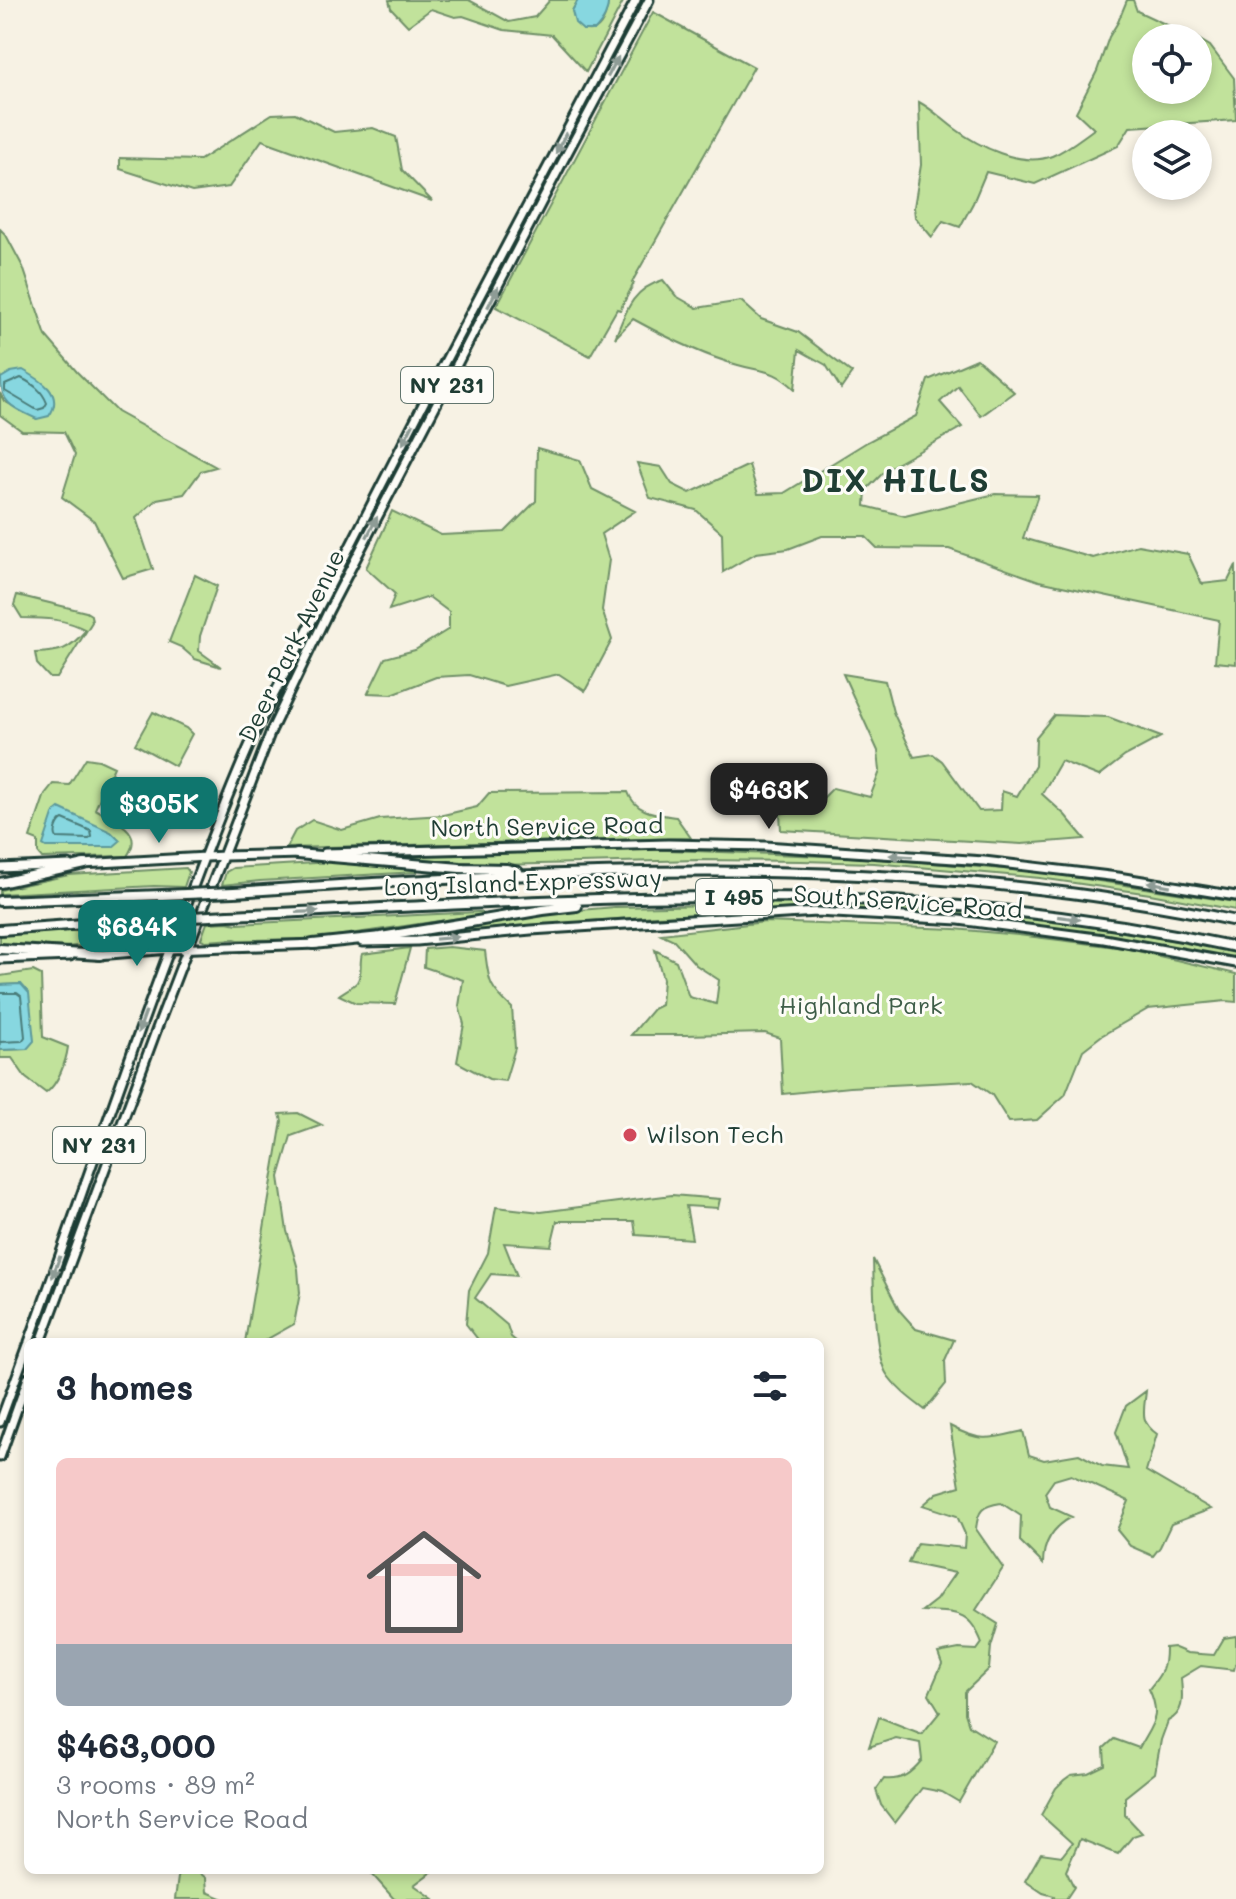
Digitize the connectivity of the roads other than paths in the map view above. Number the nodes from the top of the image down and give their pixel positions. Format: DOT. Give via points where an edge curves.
graph roads {
  1 [pos="636,0"];
  2 [pos="649,0"];
  3 [pos="297,854"];
  4 [pos="224,856"];
  5 [pos="203,857"];
  6 [pos="85,864"];
  7 [pos="0,868"];
  8 [pos="530,874"];
  9 [pos="0,883"];
  10 [pos="1236,896"];
  11 [pos="674,897"];
  12 [pos="0,901"];
  13 [pos="1236,921"];
  14 [pos="0,930"];
  15 [pos="313,944"];
  16 [pos="1236,947"];
  17 [pos="189,948"];
  18 [pos="0,949"];
  19 [pos="170,949"];
  20 [pos="101,955"];
  21 [pos="0,959"];
  22 [pos="1236,963"];
  23 [pos="30,1338"];
  24 [pos="42,1338"];
  25 [pos="24,1355"];
  26 [pos="13,1387"];
  27 [pos="23,1391"];
  28 [pos="0,1422"];
  29 [pos="0,1457"];
  1 -- 5 [label="main road, Deer Park Avenue / NY 231, one-way" via="265,712"];
  4 -- 2 [label="main road, Deer Park Avenue / NY 231, one-way" via="271,731 328,612"];
  3 -- 4 [label="main road, North Service Road"];
  3 -- 8 [label="highway"];
  10 -- 3 [label="main road, North Service Road, one-way" via="984,861 765,846"];
  4 -- 5 [label="main road, North Service Road"];
  4 -- 17 [label="main road, Deer Park Avenue / NY 231"];
  5 -- 6 [label="main road, North Service Road"];
  5 -- 19 [label="main road, Deer Park Avenue / NY 231"];
  6 -- 7 [label="main road, North Service Road"];
  6 -- 9 [label="highway"];
  8 -- 12 [label="highway, Long Island Expressway / I 495, bridge"];
  8 -- 13 [label="highway, Long Island Expressway / I 495" via="751,871 914,878 1066,892"];
  14 -- 11 [label="highway, Long Island Expressway / I 495, one-way, bridge"];
  11 -- 15 [label="highway" via="543,910"];
  11 -- 16 [label="highway, Long Island Expressway / I 495, one-way" via="834,899 988,909"];
  15 -- 17 [label="main road, South Service Road"];
  15 -- 22 [label="main road, South Service Road, one-way" via="817,912 959,920"];
  17 -- 19 [label="main road, South Service Road"];
  17 -- 24 [label="main road, Deer Park Avenue / NY 231"];
  18 -- 20 [label="highway"];
  19 -- 20 [label="main road, South Service Road"];
  19 -- 23 [label="main road, Deer Park Avenue / NY 231, one-way"];
  20 -- 21 [label="main road, South Service Road"];
  25 -- 26 [label="main road, Deer Park Avenue / NY 231"];
  26 -- 27 [label="main road"];
  26 -- 28 [label="main road, Deer Park Avenue / NY 231"];
  27 -- 29 [label="main road"];
}
